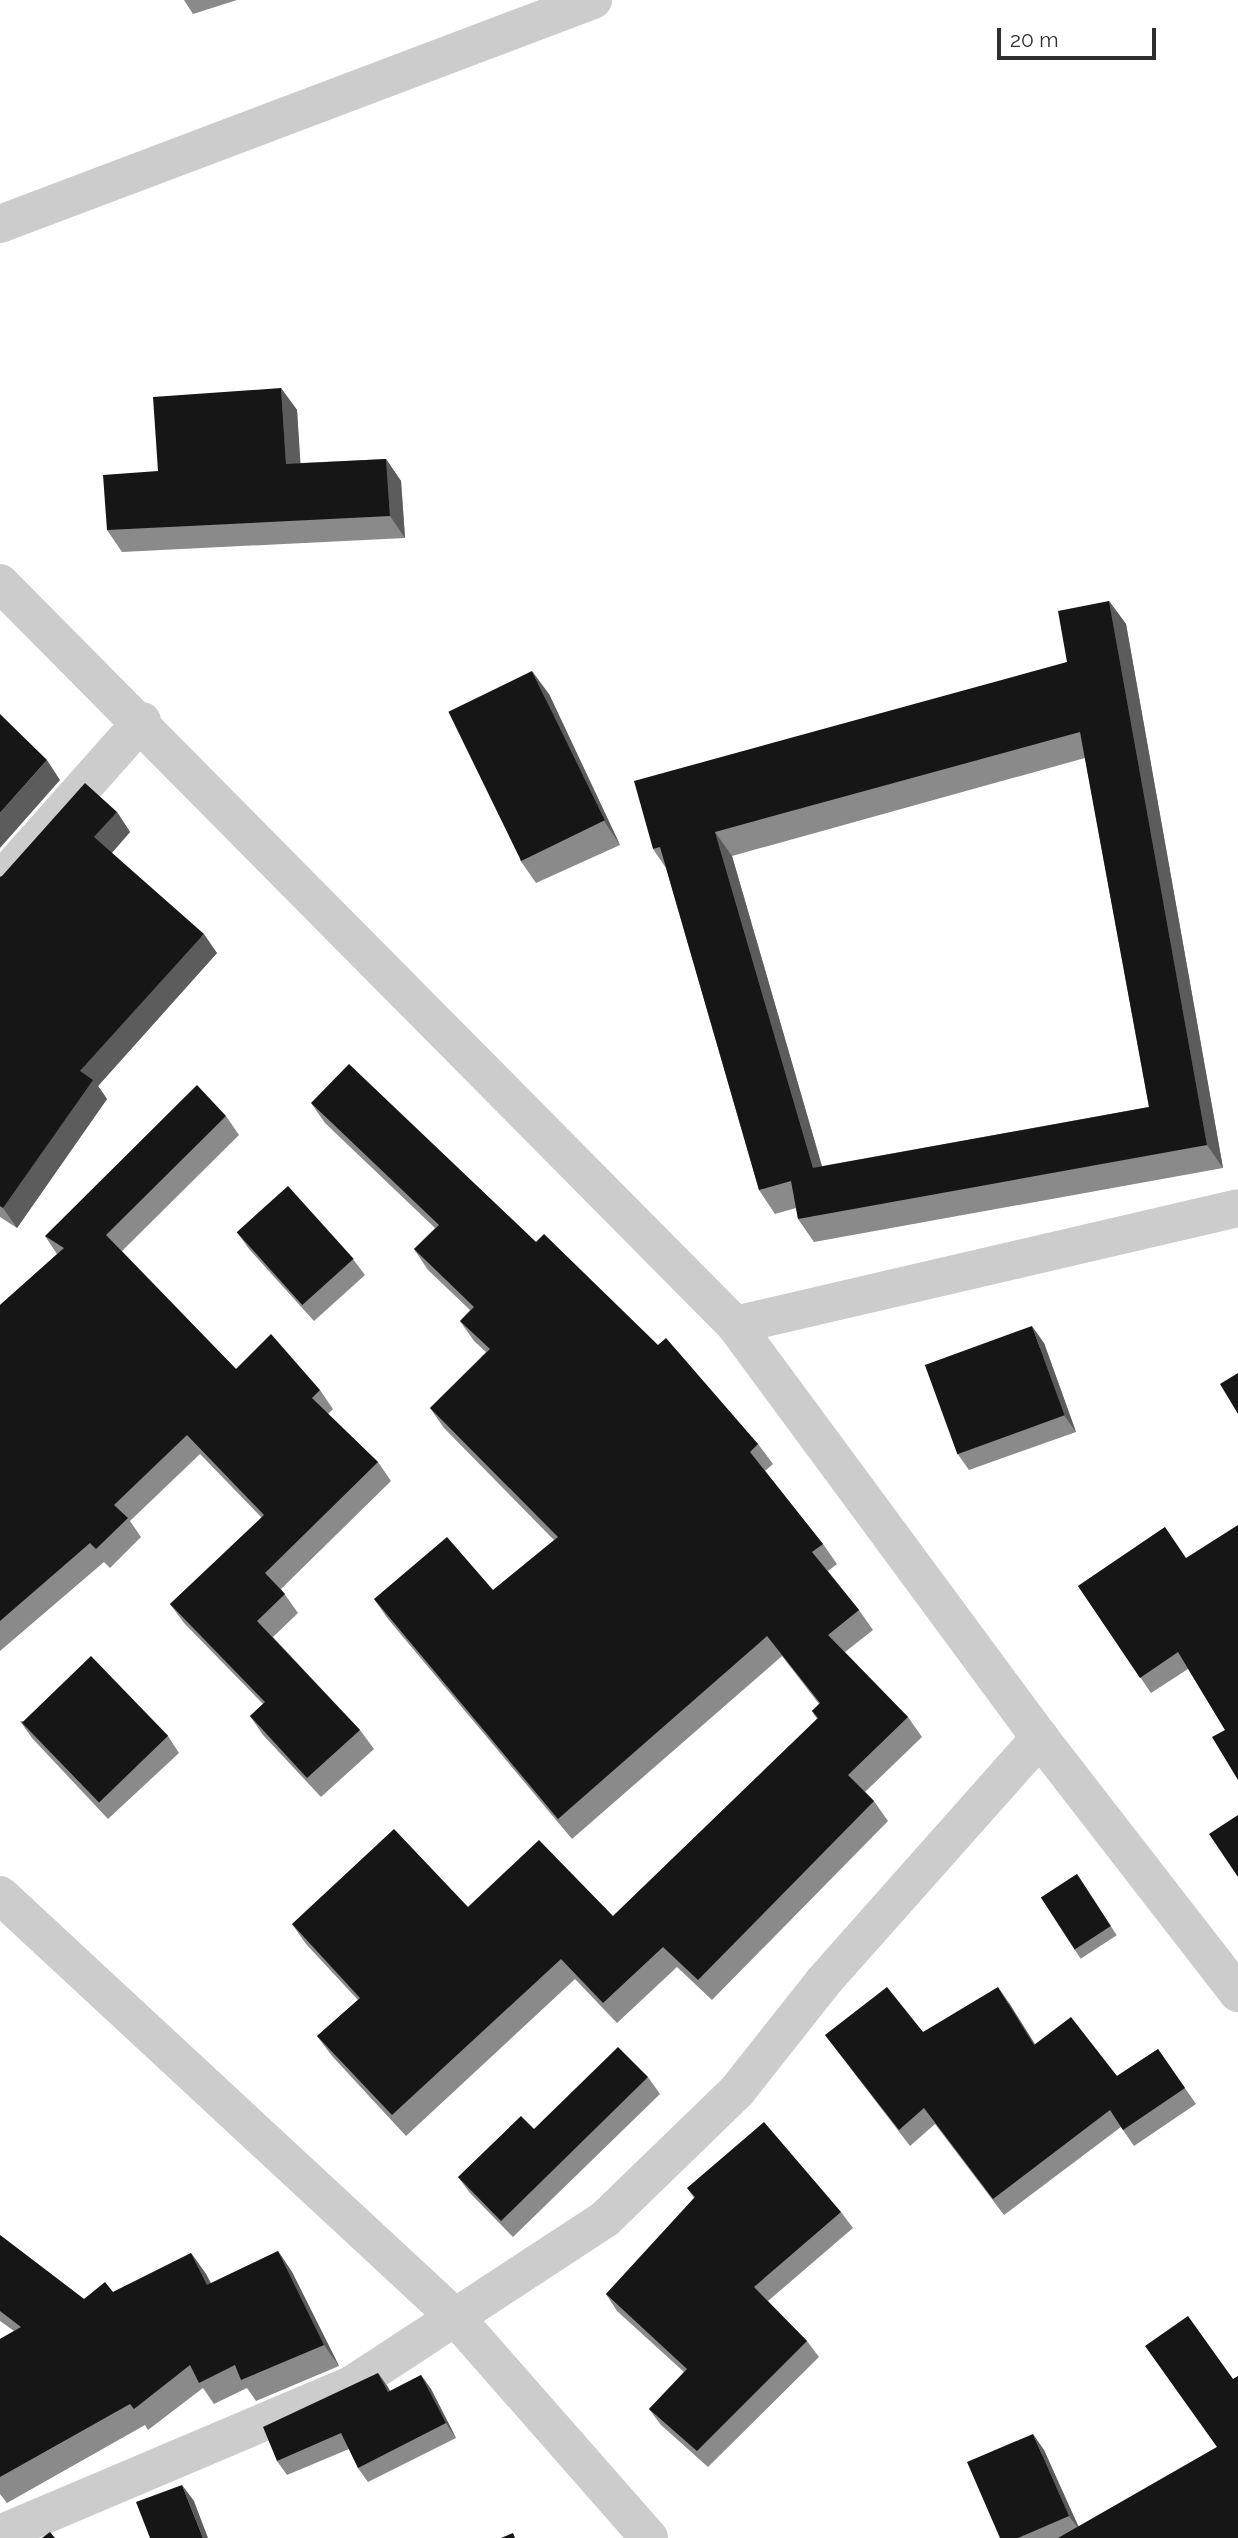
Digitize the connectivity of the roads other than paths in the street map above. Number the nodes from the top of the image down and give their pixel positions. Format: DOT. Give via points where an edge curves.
graph roads {
  1 [pos="593,0"];
  2 [pos="0,224"];
  3 [pos="0,583"];
  4 [pos="142,721"];
  5 [pos="0,881"];
  6 [pos="1238,1208"];
  7 [pos="735,1325"];
  8 [pos="1040,1738"];
  9 [pos="0,1895"];
  10 [pos="1238,1993"];
  11 [pos="455,2317"];
  12 [pos="0,2534"];
  13 [pos="649,2538"];
  1 -- 2 [label="street"];
  3 -- 4 [label="street"];
  4 -- 5 [label="street"];
  4 -- 7 [label="street"];
  6 -- 7 [label="street"];
  7 -- 8 [label="street"];
  8 -- 10 [label="street"];
  8 -- 11 [label="street" via="823,1982 737,2091 606,2219"];
  9 -- 11 [label="street"];
  11 -- 12 [label="street" via="353,2384"];
  11 -- 13 [label="street"];
}
